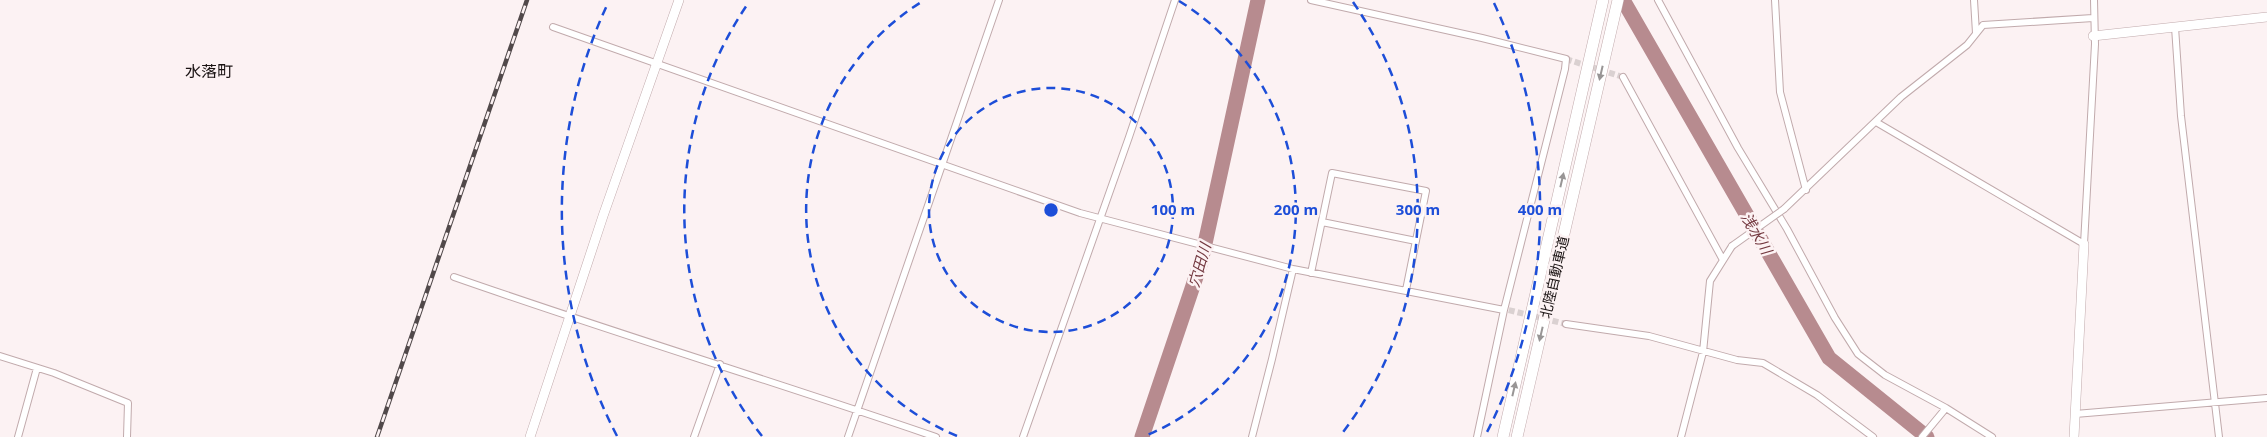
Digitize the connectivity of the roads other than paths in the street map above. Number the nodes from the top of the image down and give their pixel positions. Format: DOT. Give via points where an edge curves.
graph roads {
  1 [pos="679,0"];
  2 [pos="998,0"];
  3 [pos="1175,0"];
  4 [pos="1311,0"];
  5 [pos="1618,0"];
  6 [pos="1658,0"];
  7 [pos="1775,0"];
  8 [pos="1974,0"];
  9 [pos="2094,0"];
  10 [pos="1602,4"];
  11 [pos="2093,18"];
  12 [pos="2267,18"];
  13 [pos="553,27"];
  14 [pos="2175,27"];
  15 [pos="1976,33"];
  16 [pos="2093,36"];
  17 [pos="657,63"];
  18 [pos="1623,77"];
  19 [pos="1876,122"];
  20 [pos="941,165"];
  21 [pos="1806,190"];
  22 [pos="1101,218"];
  23 [pos="1322,222"];
  24 [pos="1416,241"];
  25 [pos="2084,244"];
  26 [pos="1723,260"];
  27 [pos="1293,269"];
  28 [pos="1311,273"];
  29 [pos="454,277"];
  30 [pos="1406,290"];
  31 [pos="1494,306"];
  32 [pos="1504,310"];
  33 [pos="571,318"];
  34 [pos="1566,324"];
  35 [pos="1703,352"];
  36 [pos="0,356"];
  37 [pos="720,364"];
  38 [pos="37,368"];
  39 [pos="2267,398"];
  40 [pos="2216,403"];
  41 [pos="1946,408"];
  42 [pos="856,410"];
  43 [pos="2075,414"];
  44 [pos="18,437"];
  45 [pos="127,437"];
  46 [pos="530,437"];
  47 [pos="694,437"];
  48 [pos="848,437"];
  49 [pos="936,437"];
  50 [pos="1023,437"];
  51 [pos="1252,437"];
  52 [pos="1477,437"];
  53 [pos="1503,437"];
  54 [pos="1517,437"];
  55 [pos="1682,437"];
  56 [pos="1873,437"];
  57 [pos="1922,437"];
  58 [pos="1992,437"];
  59 [pos="2074,437"];
  60 [pos="2219,437"];
  1 -- 17 [label="street"];
  2 -- 20 [label="street"];
  3 -- 22 [label="street"];
  4 -- 32 [label="street" via="1566,59"];
  5 -- 54 [label="highway, 北陸自動車道, one-way"];
  6 -- 41 [label="street" via="1852,347 1885,375"];
  7 -- 21 [label="street" via="1780,92"];
  8 -- 15 [label="street"];
  9 -- 11 [label="street"];
  53 -- 10 [label="highway, 北陸自動車道, one-way"];
  11 -- 15 [label="street" via="1983,25"];
  11 -- 16 [label="street"];
  12 -- 14 [label="street"];
  13 -- 17 [label="street"];
  14 -- 16 [label="street"];
  14 -- 40 [label="street" via="2181,116"];
  15 -- 19 [label="street" via="1967,45 1901,97"];
  16 -- 25 [label="street"];
  17 -- 20 [label="street"];
  17 -- 33 [label="street"];
  18 -- 26 [label="street"];
  19 -- 21 [label="street"];
  19 -- 25 [label="street"];
  20 -- 22 [label="street"];
  20 -- 42 [label="street"];
  21 -- 26 [label="street, bridge" via="1732,246"];
  22 -- 27 [label="street"];
  22 -- 50 [label="street"];
  23 -- 24 [label="street"];
  23 -- 24 [label="street" via="1332,173 1426,191"];
  23 -- 28 [label="street"];
  24 -- 30 [label="street"];
  25 -- 43 [label="street"];
  26 -- 35 [label="street" via="1710,282"];
  27 -- 28 [label="street"];
  27 -- 51 [label="street"];
  28 -- 30 [label="street"];
  29 -- 33 [label="street"];
  30 -- 32 [label="street"];
  31 -- 32 [label="street"];
  32 -- 52 [label="street"];
  33 -- 37 [label="street"];
  33 -- 46 [label="street"];
  34 -- 35 [label="street" via="1649,336"];
  35 -- 55 [label="street"];
  35 -- 56 [label="street" via="1763,363 1817,395"];
  36 -- 38 [label="street"];
  37 -- 42 [label="street"];
  37 -- 47 [label="street"];
  38 -- 44 [label="street"];
  38 -- 45 [label="street" via="128,403"];
  39 -- 40 [label="street"];
  40 -- 43 [label="street"];
  40 -- 60 [label="street"];
  41 -- 57 [label="street"];
  41 -- 58 [label="street"];
  42 -- 48 [label="street"];
  42 -- 49 [label="street"];
  43 -- 59 [label="street"];
}
